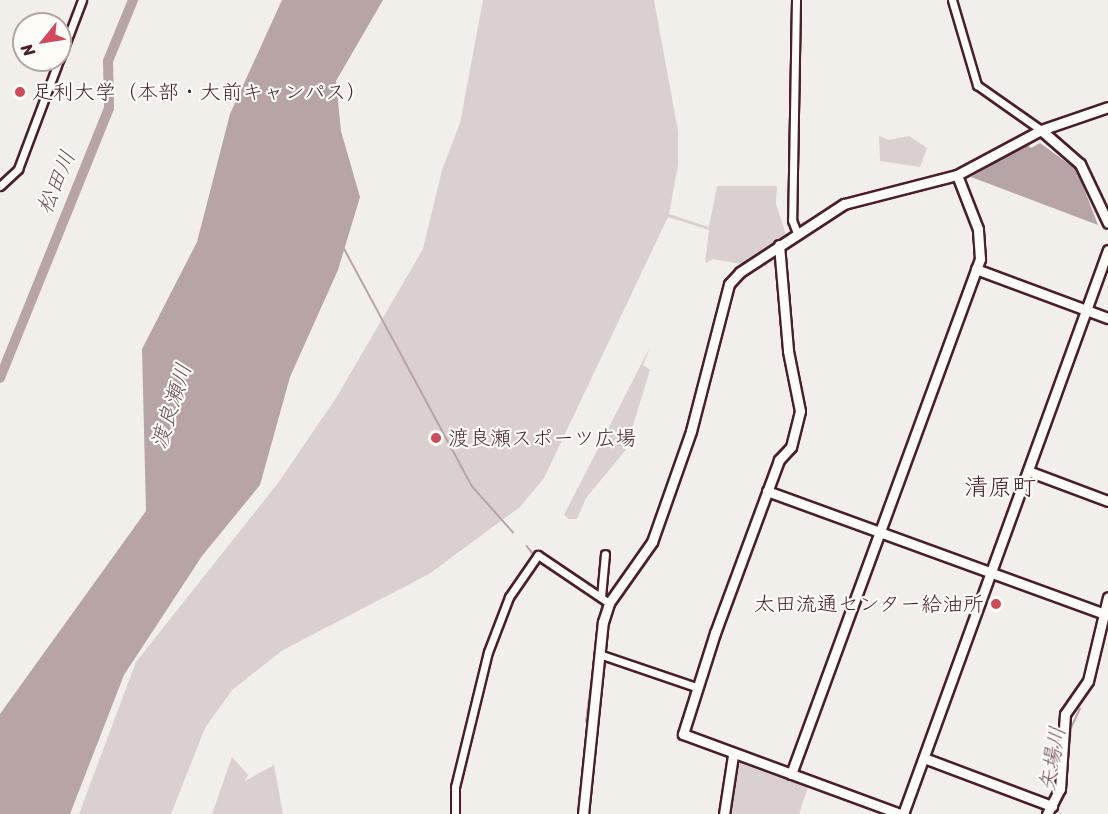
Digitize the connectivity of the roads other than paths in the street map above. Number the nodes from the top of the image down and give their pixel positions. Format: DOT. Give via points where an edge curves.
graph roads {
  1 [pos="82,0"];
  2 [pos="796,0"];
  3 [pos="952,0"];
  4 [pos="72,27"];
  5 [pos="55,72"];
  6 [pos="1108,107"];
  7 [pos="1041,130"];
  8 [pos="957,175"];
  9 [pos="0,186"];
  10 [pos="1108,223"];
  11 [pos="797,233"];
  12 [pos="779,245"];
  13 [pos="1108,250"];
  14 [pos="976,269"];
  15 [pos="1086,309"];
  16 [pos="1108,318"];
  17 [pos="1028,471"];
  18 [pos="767,491"];
  19 [pos="1108,501"];
  20 [pos="880,530"];
  21 [pos="606,554"];
  22 [pos="990,572"];
  23 [pos="1108,597"];
  24 [pos="605,600"];
  25 [pos="1107,614"];
  26 [pos="599,654"];
  27 [pos="696,687"];
  28 [pos="733,755"];
  29 [pos="924,758"];
  30 [pos="791,774"];
  31 [pos="1050,810"];
  32 [pos="455,814"];
  33 [pos="583,814"];
  34 [pos="724,814"];
  35 [pos="902,814"];
  1 -- 4 [label="street"];
  2 -- 11 [label="street" via="792,219"];
  3 -- 7 [label="street" via="977,85"];
  5 -- 9 [label="street" via="18,169"];
  6 -- 7 [label="street"];
  7 -- 8 [label="street"];
  7 -- 10 [label="street" via="1080,164"];
  8 -- 11 [label="street" via="856,199"];
  8 -- 14 [label="street" via="981,239"];
  11 -- 12 [label="street"];
  12 -- 18 [label="street" via="788,351 801,400 790,447 779,460"];
  12 -- 24 [label="street" via="740,272 726,289 690,431 652,542"];
  13 -- 15 [label="street"];
  14 -- 15 [label="street"];
  14 -- 20 [label="street"];
  15 -- 16 [label="street"];
  15 -- 17 [label="street"];
  17 -- 19 [label="street"];
  17 -- 22 [label="street"];
  18 -- 20 [label="street"];
  18 -- 27 [label="street"];
  20 -- 22 [label="street"];
  20 -- 30 [label="street"];
  21 -- 24 [label="street"];
  22 -- 25 [label="street"];
  22 -- 29 [label="street"];
  23 -- 25 [label="street"];
  24 -- 26 [label="street"];
  24 -- 32 [label="street" via="540,555 512,592 488,652 455,787"];
  25 -- 31 [label="street" via="1088,681 1065,714 1060,789"];
  26 -- 27 [label="street"];
  26 -- 33 [label="street"];
  27 -- 28 [label="street" via="683,734"];
  28 -- 30 [label="street"];
  28 -- 34 [label="street"];
  29 -- 31 [label="street"];
  29 -- 35 [label="street"];
  30 -- 35 [label="street"];
}
